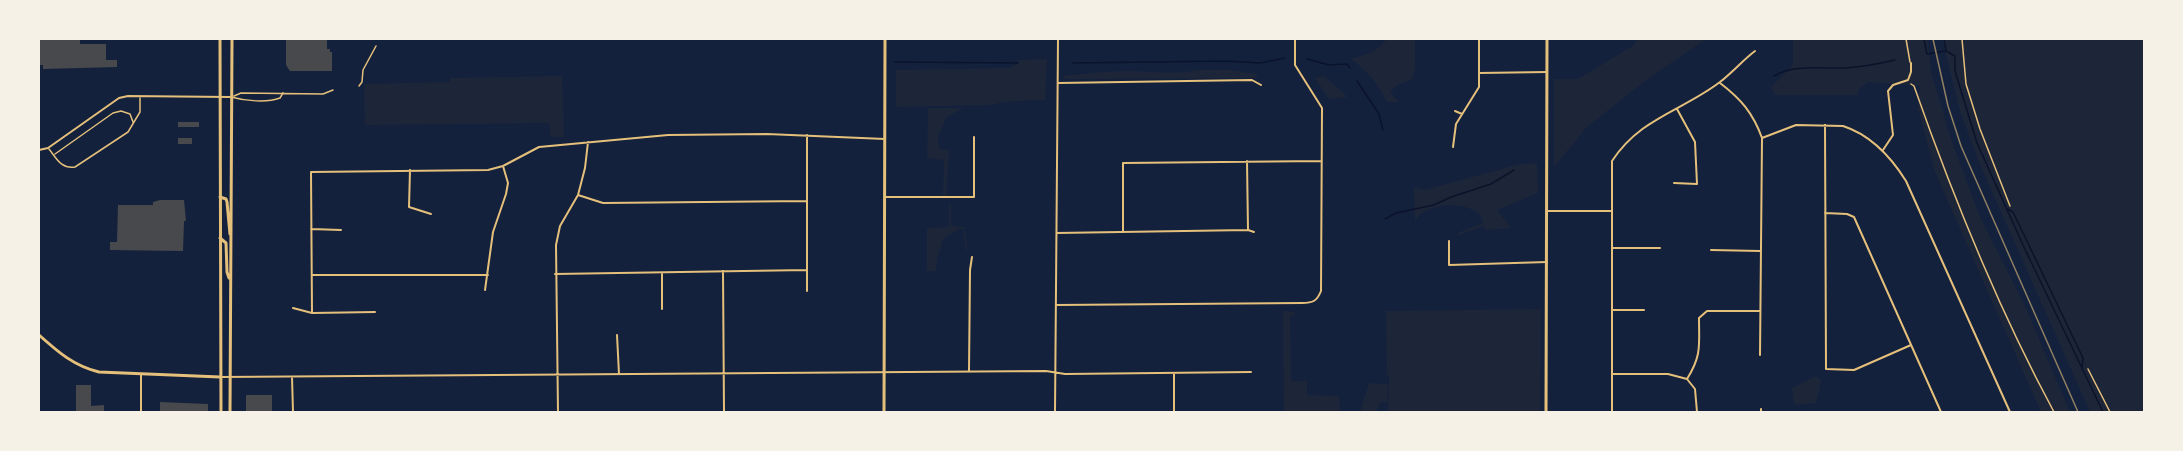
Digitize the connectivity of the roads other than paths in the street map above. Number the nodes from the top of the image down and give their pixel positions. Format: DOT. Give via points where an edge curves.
graph roads {
  1 [pos="220,39"];
  2 [pos="232,39"];
  3 [pos="885,39"];
  4 [pos="1058,39"];
  5 [pos="1295,39"];
  6 [pos="1479,39"];
  7 [pos="1547,39"];
  8 [pos="1906,39"];
  9 [pos="1755,51"];
  10 [pos="1911,63"];
  11 [pos="1547,72"];
  12 [pos="1479,73"];
  13 [pos="1720,82"];
  14 [pos="1058,83"];
  15 [pos="1260,85"];
  16 [pos="333,90"];
  17 [pos="283,93"];
  18 [pos="140,96"];
  19 [pos="220,97"];
  20 [pos="230,97"];
  21 [pos="1676,108"];
  22 [pos="1455,111"];
  23 [pos="1462,114"];
  24 [pos="133,123"];
  25 [pos="1825,125"];
  26 [pos="807,135"];
  27 [pos="974,137"];
  28 [pos="1762,138"];
  29 [pos="885,139"];
  30 [pos="589,142"];
  31 [pos="1453,147"];
  32 [pos="48,148"];
  33 [pos="39,150"];
  34 [pos="1883,150"];
  35 [pos="54,155"];
  36 [pos="1247,160"];
  37 [pos="1322,161"];
  38 [pos="503,166"];
  39 [pos="410,170"];
  40 [pos="1674,183"];
  41 [pos="578,195"];
  42 [pos="220,197"];
  43 [pos="885,197"];
  44 [pos="807,201"];
  45 [pos="1547,211"];
  46 [pos="1612,211"];
  47 [pos="1825,213"];
  48 [pos="431,214"];
  49 [pos="311,229"];
  50 [pos="341,230"];
  51 [pos="1248,230"];
  52 [pos="1123,231"];
  53 [pos="1254,232"];
  54 [pos="1057,233"];
  55 [pos="231,236"];
  56 [pos="220,238"];
  57 [pos="1449,241"];
  58 [pos="1612,248"];
  59 [pos="1660,248"];
  60 [pos="1710,250"];
  61 [pos="1760,250"];
  62 [pos="972,257"];
  63 [pos="1547,262"];
  64 [pos="807,270"];
  65 [pos="723,271"];
  66 [pos="662,272"];
  67 [pos="555,274"];
  68 [pos="312,275"];
  69 [pos="488,275"];
  70 [pos="231,280"];
  71 [pos="485,290"];
  72 [pos="807,291"];
  73 [pos="1056,305"];
  74 [pos="293,308"];
  75 [pos="662,309"];
  76 [pos="1612,310"];
  77 [pos="1644,310"];
  78 [pos="1760,311"];
  79 [pos="375,312"];
  80 [pos="312,313"];
  81 [pos="39,334"];
  82 [pos="618,335"];
  83 [pos="1911,345"];
  84 [pos="1760,355"];
  85 [pos="884,372"];
  86 [pos="969,372"];
  87 [pos="1251,372"];
  88 [pos="1055,373"];
  89 [pos="1174,373"];
  90 [pos="1612,374"];
  91 [pos="141,375"];
  92 [pos="619,375"];
  93 [pos="725,375"];
  94 [pos="220,376"];
  95 [pos="558,376"];
  96 [pos="231,377"];
  97 [pos="292,377"];
  98 [pos="1687,379"];
  99 [pos="141,412"];
  100 [pos="221,412"];
  101 [pos="230,412"];
  102 [pos="293,412"];
  103 [pos="558,412"];
  104 [pos="724,412"];
  105 [pos="884,412"];
  106 [pos="1055,412"];
  107 [pos="1174,412"];
  108 [pos="1546,412"];
  109 [pos="1612,412"];
  110 [pos="1697,412"];
  111 [pos="1941,412"];
  112 [pos="2010,412"];
  1 -- 19 [label="street"];
  2 -- 20 [label="street"];
  3 -- 29 [label="street"];
  4 -- 14 [label="street"];
  5 -- 37 [label="street" via="1295,65 1322,108"];
  6 -- 12 [label="street"];
  7 -- 11 [label="street"];
  8 -- 10 [label="street"];
  9 -- 13 [label="street"];
  10 -- 34 [label="street" via="1907,81 1888,91 1893,133"];
  11 -- 12 [label="street"];
  11 -- 45 [label="street"];
  12 -- 23 [label="street" via="1479,87"];
  13 -- 21 [label="street"];
  13 -- 28 [label="street" via="1749,109"];
  14 -- 15 [label="street" via="1252,80"];
  14 -- 54 [label="street"];
  16 -- 17 [label="street" via="323,94"];
  17 -- 20 [label="street" via="241,93"];
  17 -- 20 [label="street" via="275,100"];
  18 -- 19 [label="street"];
  18 -- 24 [label="street" via="140,112"];
  18 -- 32 [label="street" via="115,100"];
  19 -- 20 [label="street"];
  19 -- 42 [label="street"];
  20 -- 55 [label="street"];
  21 -- 40 [label="street" via="1695,142 1697,184"];
  21 -- 46 [label="street" via="1649,123 1621,147 1612,161"];
  22 -- 23 [label="street"];
  23 -- 31 [label="street" via="1456,124"];
  24 -- 35 [label="street" via="130,114 113,113"];
  24 -- 35 [label="street" via="128,132 75,167 61,165"];
  25 -- 28 [label="street" via="1796,125"];
  25 -- 34 [label="street" via="1851,128"];
  25 -- 47 [label="street"];
  26 -- 29 [label="street"];
  26 -- 30 [label="street" via="668,135"];
  26 -- 44 [label="street"];
  27 -- 43 [label="street" via="974,197"];
  28 -- 61 [label="street"];
  29 -- 43 [label="street"];
  30 -- 38 [label="street" via="539,147"];
  30 -- 41 [label="street"];
  32 -- 33 [label="street"];
  32 -- 35 [label="street"];
  34 -- 112 [label="street" via="1906,181"];
  36 -- 37 [label="street"];
  36 -- 51 [label="street"];
  36 -- 52 [label="street" via="1123,163"];
  37 -- 73 [label="street" via="1320,291 1312,303"];
  38 -- 39 [label="street" via="488,170"];
  38 -- 69 [label="street" via="508,183 493,232"];
  39 -- 48 [label="street" via="410,207"];
  39 -- 49 [label="street" via="311,172"];
  41 -- 44 [label="street" via="603,203"];
  41 -- 67 [label="street" via="560,226"];
  42 -- 55 [label="street" via="227,202"];
  42 -- 56 [label="street"];
  43 -- 85 [label="street"];
  44 -- 64 [label="street"];
  45 -- 46 [label="street"];
  45 -- 63 [label="street"];
  46 -- 58 [label="street"];
  47 -- 83 [label="street" via="1854,217"];
  47 -- 83 [label="street" via="1826,369 1854,370"];
  49 -- 50 [label="street"];
  49 -- 68 [label="street"];
  51 -- 52 [label="street"];
  51 -- 53 [label="street"];
  52 -- 54 [label="street"];
  54 -- 73 [label="street"];
  55 -- 70 [label="street"];
  56 -- 70 [label="street" via="226,243"];
  56 -- 94 [label="street"];
  57 -- 63 [label="street" via="1449,265"];
  58 -- 59 [label="street"];
  58 -- 76 [label="street"];
  60 -- 61 [label="street"];
  61 -- 78 [label="street"];
  62 -- 86 [label="street"];
  63 -- 108 [label="street"];
  64 -- 65 [label="street"];
  64 -- 72 [label="street"];
  65 -- 66 [label="street"];
  65 -- 93 [label="street"];
  66 -- 67 [label="street"];
  66 -- 75 [label="street"];
  67 -- 95 [label="street"];
  68 -- 69 [label="street"];
  68 -- 80 [label="street"];
  69 -- 71 [label="street"];
  70 -- 96 [label="street"];
  73 -- 88 [label="street"];
  74 -- 80 [label="street"];
  76 -- 77 [label="street"];
  76 -- 90 [label="street"];
  78 -- 84 [label="street"];
  78 -- 98 [label="street" via="1707,311 1699,318 1697,363"];
  79 -- 80 [label="street"];
  81 -- 91 [label="street" via="70,362 86,369"];
  82 -- 92 [label="street"];
  83 -- 111 [label="street"];
  85 -- 86 [label="street"];
  85 -- 93 [label="street"];
  85 -- 105 [label="street"];
  86 -- 88 [label="street"];
  87 -- 89 [label="street"];
  88 -- 89 [label="street"];
  88 -- 106 [label="street"];
  89 -- 107 [label="street"];
  90 -- 98 [label="street" via="1668,374"];
  90 -- 109 [label="street"];
  91 -- 94 [label="street"];
  91 -- 99 [label="street"];
  92 -- 93 [label="street"];
  92 -- 95 [label="street"];
  93 -- 104 [label="street"];
  94 -- 96 [label="street"];
  94 -- 100 [label="street"];
  95 -- 97 [label="street"];
  95 -- 103 [label="street"];
  96 -- 97 [label="street"];
  96 -- 101 [label="street"];
  97 -- 102 [label="street"];
  98 -- 110 [label="street" via="1695,389"];
}
